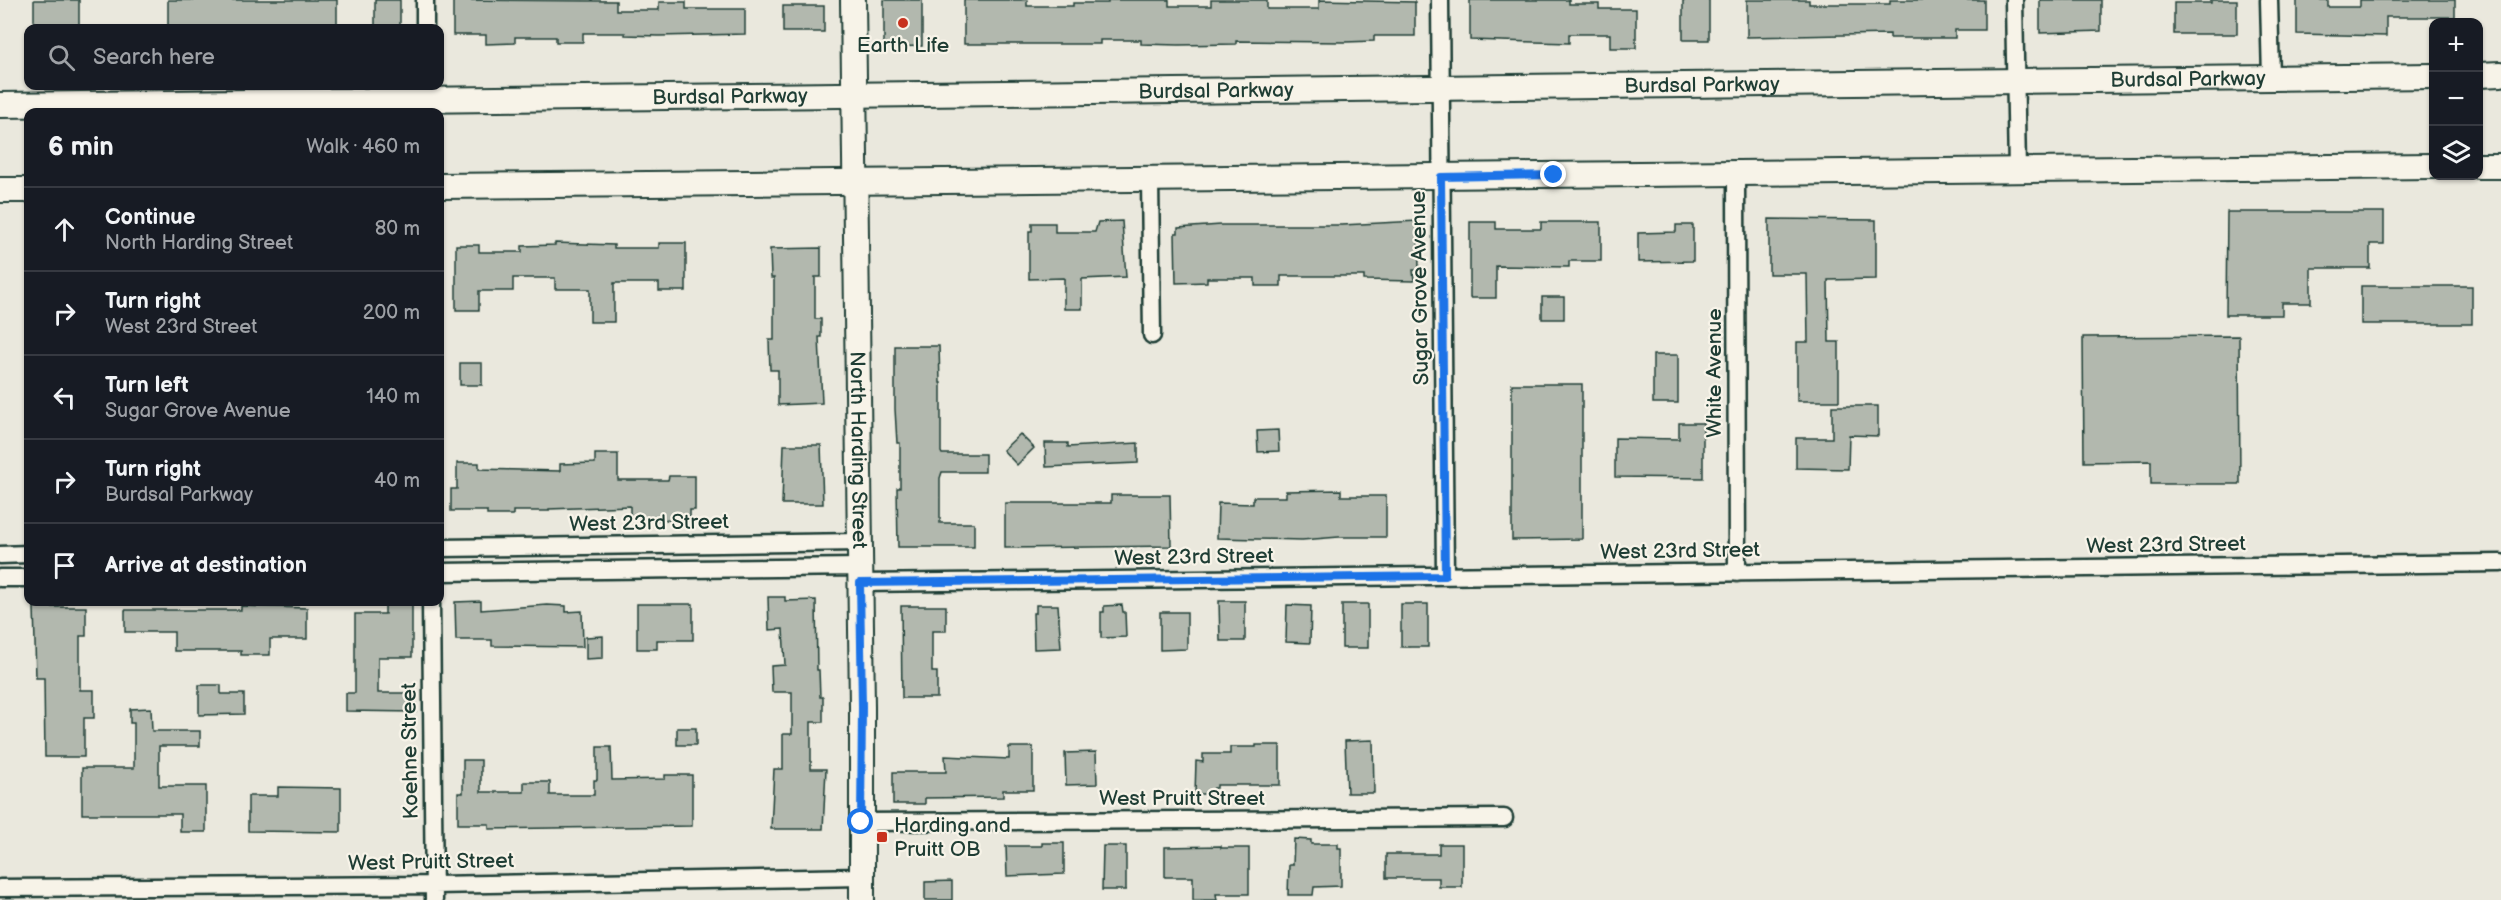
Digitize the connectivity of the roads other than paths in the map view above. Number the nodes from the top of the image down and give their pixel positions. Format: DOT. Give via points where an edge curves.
graph roads {
  1 [pos="425,0"];
  2 [pos="854,0"];
  3 [pos="1440,0"];
  4 [pos="2014,0"];
  5 [pos="2270,0"];
  6 [pos="425,24"];
  7 [pos="2501,74"];
  8 [pos="2483,75"];
  9 [pos="2429,76"];
  10 [pos="2271,78"];
  11 [pos="2016,81"];
  12 [pos="1441,88"];
  13 [pos="854,95"];
  14 [pos="426,100"];
  15 [pos="0,105"];
  16 [pos="2429,166"];
  17 [pos="2483,166"];
  18 [pos="2501,166"];
  19 [pos="2017,171"];
  20 [pos="1736,174"];
  21 [pos="1441,177"];
  22 [pos="1150,180"];
  23 [pos="855,182"];
  24 [pos="444,186"];
  25 [pos="0,190"];
  26 [pos="24,190"];
  27 [pos="1152,335"];
  28 [pos="860,542"];
  29 [pos="444,548"];
  30 [pos="24,554"];
  31 [pos="0,555"];
  32 [pos="2501,563"];
  33 [pos="444,572"];
  34 [pos="1737,573"];
  35 [pos="860,575"];
  36 [pos="1445,576"];
  37 [pos="0,578"];
  38 [pos="24,578"];
  39 [pos="431,606"];
  40 [pos="1503,818"];
  41 [pos="861,822"];
  42 [pos="0,888"];
  43 [pos="862,888"];
  44 [pos="434,892"];
  1 -- 6 [label="street"];
  2 -- 13 [label="street, North Harding Street"];
  3 -- 12 [label="street, Sugar Grove Avenue"];
  4 -- 11 [label="street"];
  5 -- 10 [label="street"];
  7 -- 8 [label="street"];
  9 -- 10 [label="street, Burdsal Parkway"];
  10 -- 11 [label="street, Burdsal Parkway"];
  11 -- 12 [label="street, Burdsal Parkway"];
  11 -- 19 [label="street"];
  12 -- 13 [label="street, Burdsal Parkway"];
  12 -- 21 [label="street, Sugar Grove Avenue"];
  13 -- 14 [label="street, Burdsal Parkway"];
  13 -- 23 [label="street, North Harding Street"];
  14 -- 15 [label="street, Burdsal Parkway"];
  16 -- 19 [label="street"];
  17 -- 18 [label="street"];
  19 -- 20 [label="street"];
  20 -- 21 [label="street"];
  20 -- 34 [label="street, White Avenue"];
  21 -- 22 [label="street"];
  21 -- 36 [label="street, Sugar Grove Avenue"];
  22 -- 23 [label="street"];
  22 -- 27 [label="street"];
  23 -- 24 [label="street"];
  23 -- 28 [label="street, North Harding Street"];
  25 -- 26 [label="street"];
  28 -- 29 [label="street, West 23rd Street"];
  28 -- 35 [label="street, North Harding Street"];
  30 -- 31 [label="street"];
  32 -- 34 [label="street, West 23rd Street"];
  33 -- 35 [label="street, West 23rd Street"];
  34 -- 36 [label="street, West 23rd Street"];
  35 -- 36 [label="street, West 23rd Street"];
  35 -- 41 [label="street, North Harding Street"];
  37 -- 38 [label="street"];
  39 -- 44 [label="street, Koehne Street"];
  40 -- 41 [label="street, West Pruitt Street"];
  41 -- 43 [label="street, North Harding Street"];
  42 -- 44 [label="street, West Pruitt Street"];
  43 -- 44 [label="street, West Pruitt Street"];
}
